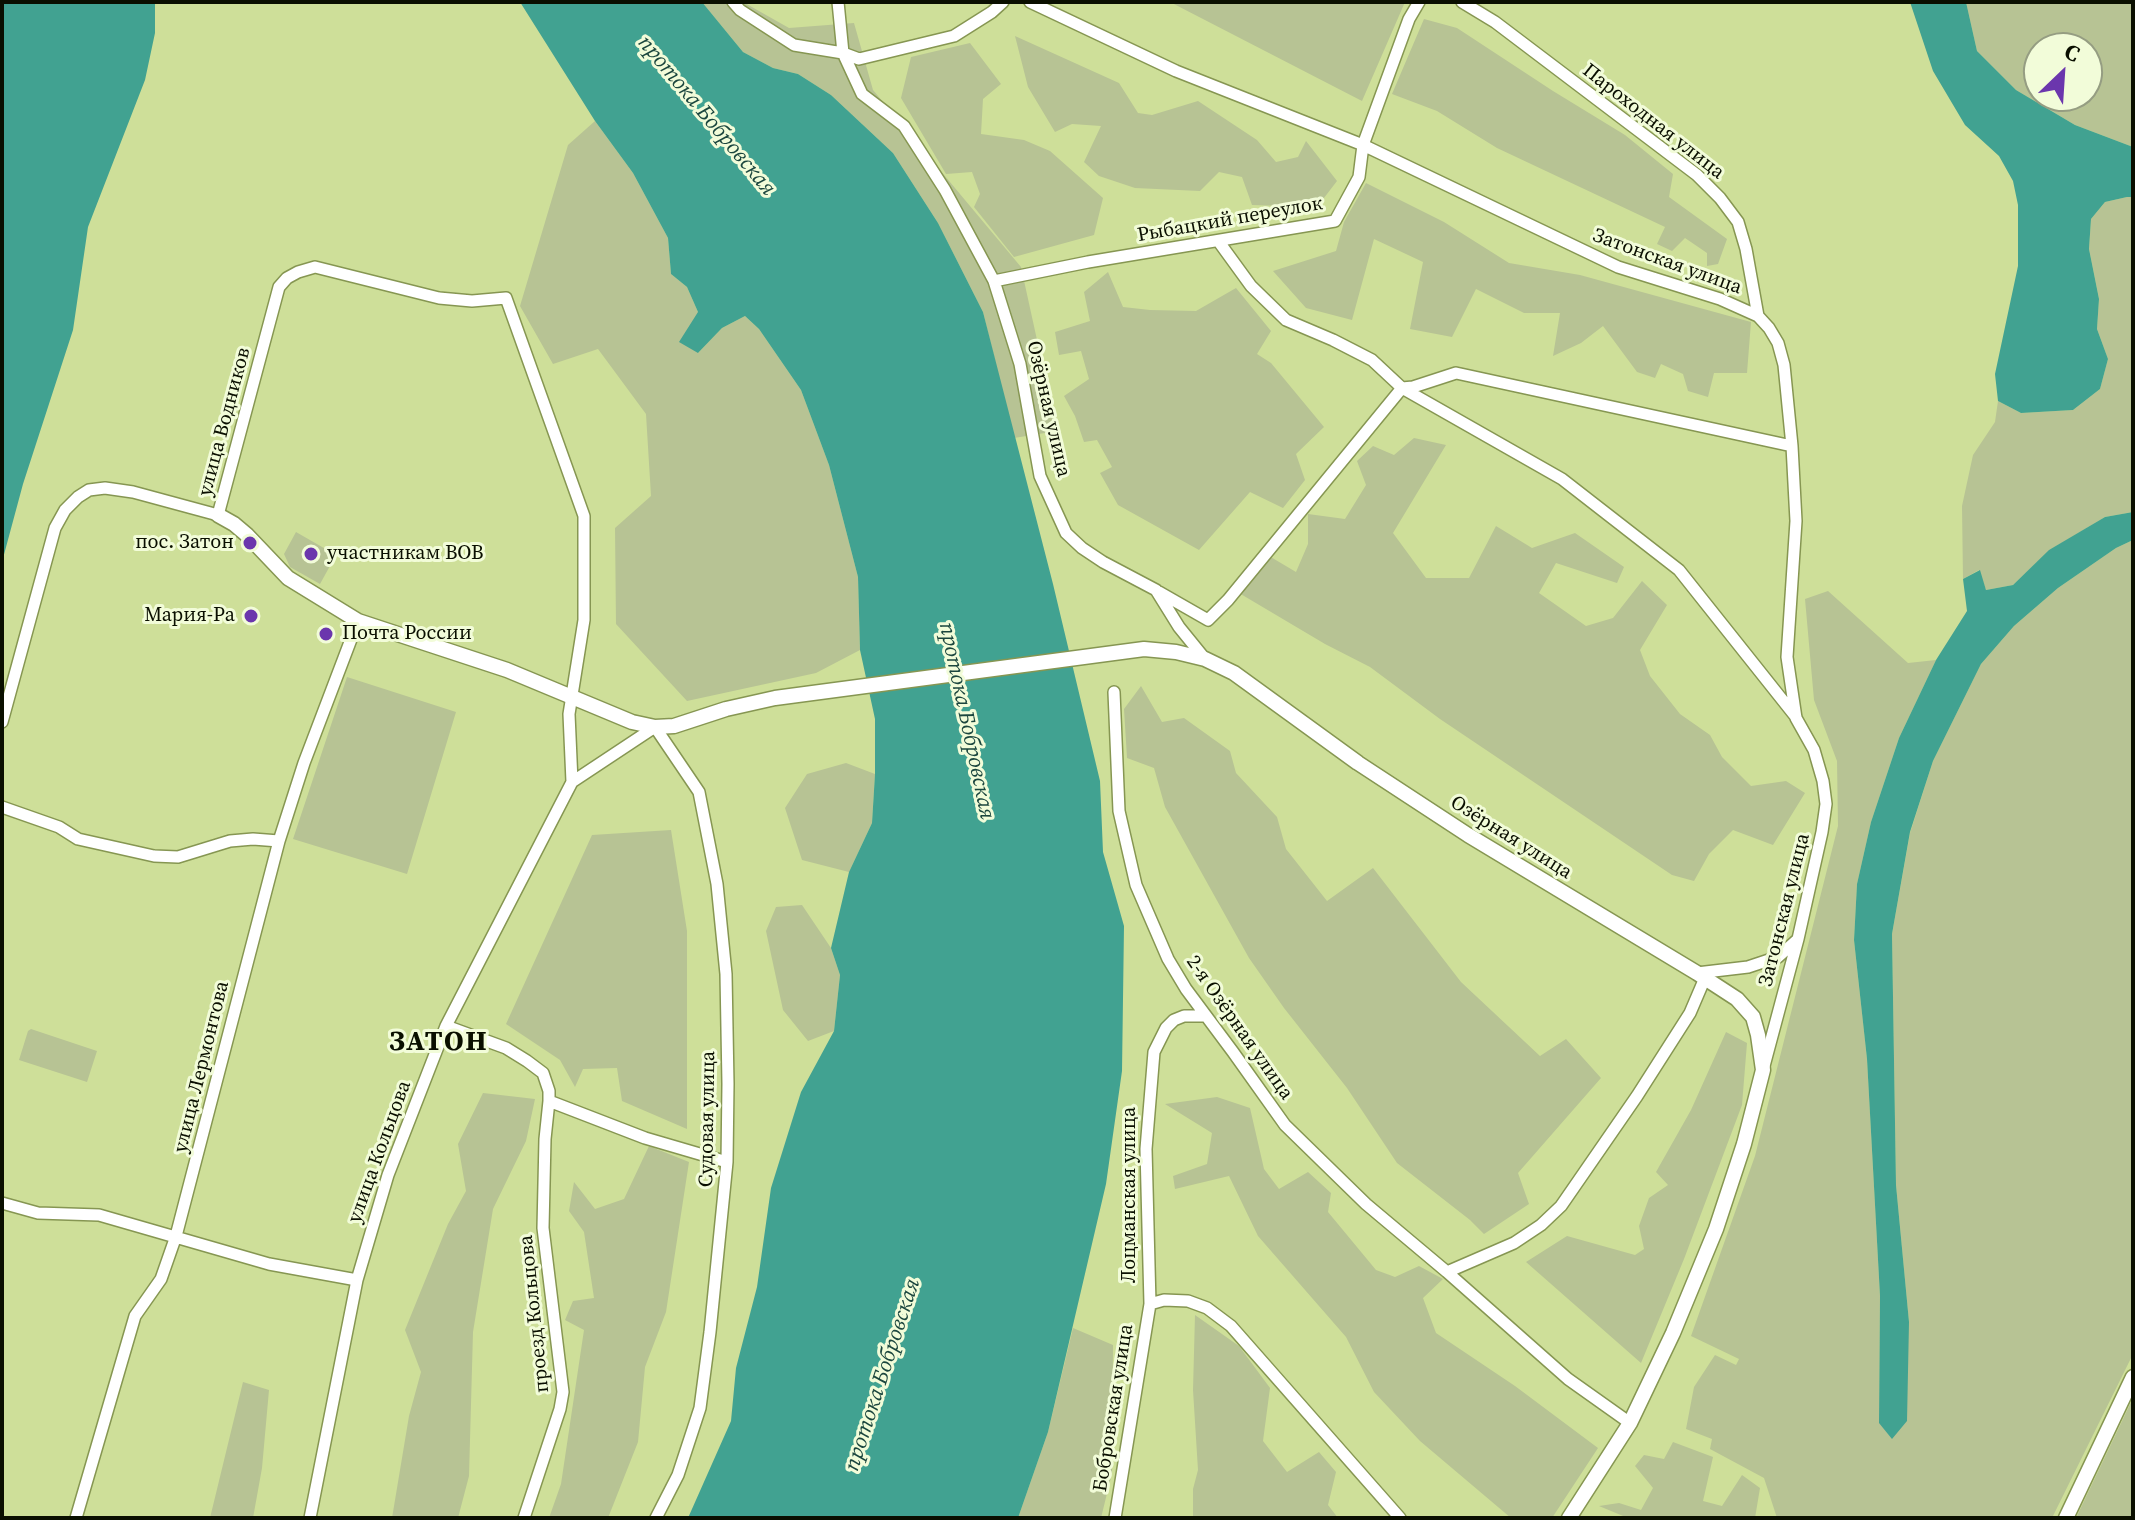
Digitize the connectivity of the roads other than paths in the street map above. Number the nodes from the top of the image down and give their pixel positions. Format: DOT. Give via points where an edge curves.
graph roads {
  1 [pos="733,2"];
  2 [pos="838,2"];
  3 [pos="1003,2"];
  4 [pos="1030,2"];
  5 [pos="1419,2"];
  6 [pos="1462,2"];
  7 [pos="843,53"];
  8 [pos="1363,145"];
  9 [pos="1219,242"];
  10 [pos="994,281"];
  11 [pos="1758,316"];
  12 [pos="1402,388"];
  13 [pos="1792,446"];
  14 [pos="218,515"];
  15 [pos="1156,590"];
  16 [pos="358,621"];
  17 [pos="1205,659"];
  18 [pos="1114,692"];
  19 [pos="571,695"];
  20 [pos="1796,718"];
  21 [pos="2,722"];
  22 [pos="655,727"];
  23 [pos="572,782"];
  24 [pos="2,807"];
  25 [pos="279,841"];
  26 [pos="1798,939"];
  27 [pos="1701,975"];
  28 [pos="1206,1016"];
  29 [pos="446,1026"];
  30 [pos="1763,1070"];
  31 [pos="549,1101"];
  32 [pos="727,1162"];
  33 [pos="2,1203"];
  34 [pos="176,1236"];
  35 [pos="1447,1272"];
  36 [pos="357,1280"];
  37 [pos="1150,1304"];
  38 [pos="2133,1377"];
  39 [pos="1630,1423"];
  40 [pos="76,1518"];
  41 [pos="310,1518"];
  42 [pos="524,1518"];
  43 [pos="656,1518"];
  44 [pos="1115,1518"];
  45 [pos="1400,1518"];
  46 [pos="1569,1518"];
  47 [pos="2066,1518"];
  1 -- 7 [label="street" via="794,45"];
  2 -- 7 [label="street, Озёрная улица"];
  3 -- 7 [label="street" via="954,36 859,59"];
  4 -- 8 [label="street, Затонская улица" via="1176,71"];
  5 -- 8 [label="street, Рыбацкий переулок"];
  6 -- 11 [label="street, Пароходная улица" via="1697,175 1720,198 1738,222"];
  7 -- 10 [label="street, Озёрная улица" via="862,94 904,126"];
  8 -- 9 [label="street, Рыбацкий переулок" via="1359,177 1335,221"];
  8 -- 11 [label="street, Затонская улица" via="1618,267"];
  9 -- 10 [label="street, Рыбацкий переулок"];
  9 -- 12 [label="street" via="1251,286 1286,320 1372,360"];
  10 -- 15 [label="street, Озёрная улица" via="1020,364 1040,476 1066,533 1103,562"];
  11 -- 13 [label="street, Затонская улица" via="1778,343 1784,365"];
  12 -- 13 [label="street" via="1456,373"];
  12 -- 15 [label="street" via="1208,620"];
  12 -- 20 [label="street" via="1562,479 1679,570"];
  13 -- 20 [label="street, Затонская улица" via="1796,521 1787,657"];
  14 -- 16 [label="street" via="247,535 288,578"];
  14 -- 19 [label="street, улица Водников" via="279,287 287,278 315,267 439,298 506,298 584,516 584,620"];
  14 -- 21 [label="street, улица Водников" via="105,488 78,497 55,528"];
  15 -- 17 [label="street, Озёрная улица"];
  16 -- 19 [label="street"];
  16 -- 25 [label="street, улица Лермонтова"];
  17 -- 22 [label="street, Озёрная улица" via="1144,649 775,698"];
  17 -- 27 [label="street, Озёрная улица" via="1234,673 1468,835"];
  18 -- 28 [label="street, 2-я Озёрная улица" via="1119,811 1136,885 1168,959"];
  19 -- 22 [label="street"];
  19 -- 23 [label="street"];
  20 -- 26 [label="street, Затонская улица" via="1814,750 1826,804"];
  22 -- 23 [label="street, улица Кольцова"];
  22 -- 32 [label="street, Судовая улица" via="699,792 717,884 726,974"];
  23 -- 29 [label="street, улица Кольцова"];
  24 -- 25 [label="street" via="78,839 154,856 178,857 230,841"];
  25 -- 34 [label="street, улица Лермонтова"];
  26 -- 27 [label="street" via="1778,957"];
  26 -- 30 [label="street, Затонская улица"];
  27 -- 30 [label="street, Озёрная улица" via="1753,1017"];
  27 -- 35 [label="street" via="1690,1013 1561,1206 1514,1243"];
  28 -- 35 [label="street, 2-я Озёрная улица" via="1285,1125 1366,1204"];
  28 -- 37 [label="street, Лоцманская улица" via="1174,1020 1154,1052 1146,1149"];
  29 -- 31 [label="street, проезд Кольцова" via="527,1061 543,1073"];
  29 -- 36 [label="street, улица Кольцова" via="388,1175"];
  30 -- 39 [label="street" via="1716,1229"];
  31 -- 32 [label="street"];
  31 -- 42 [label="street, проезд Кольцова" via="543,1228 563,1392"];
  32 -- 43 [label="street, Судовая улица" via="700,1408 678,1475"];
  33 -- 34 [label="street" via="38,1213 99,1215"];
  34 -- 36 [label="street" via="269,1264"];
  34 -- 40 [label="street, улица Лермонтова" via="161,1279 135,1316"];
  35 -- 39 [label="street, 2-я Озёрная улица" via="1568,1379"];
  36 -- 41 [label="street, улица Кольцова"];
  37 -- 44 [label="street, Бобровская улица"];
  37 -- 45 [label="street, Лоцманская улица" via="1188,1301 1231,1326"];
  38 -- 47 [label="street"];
  39 -- 46 [label="street"];
}
